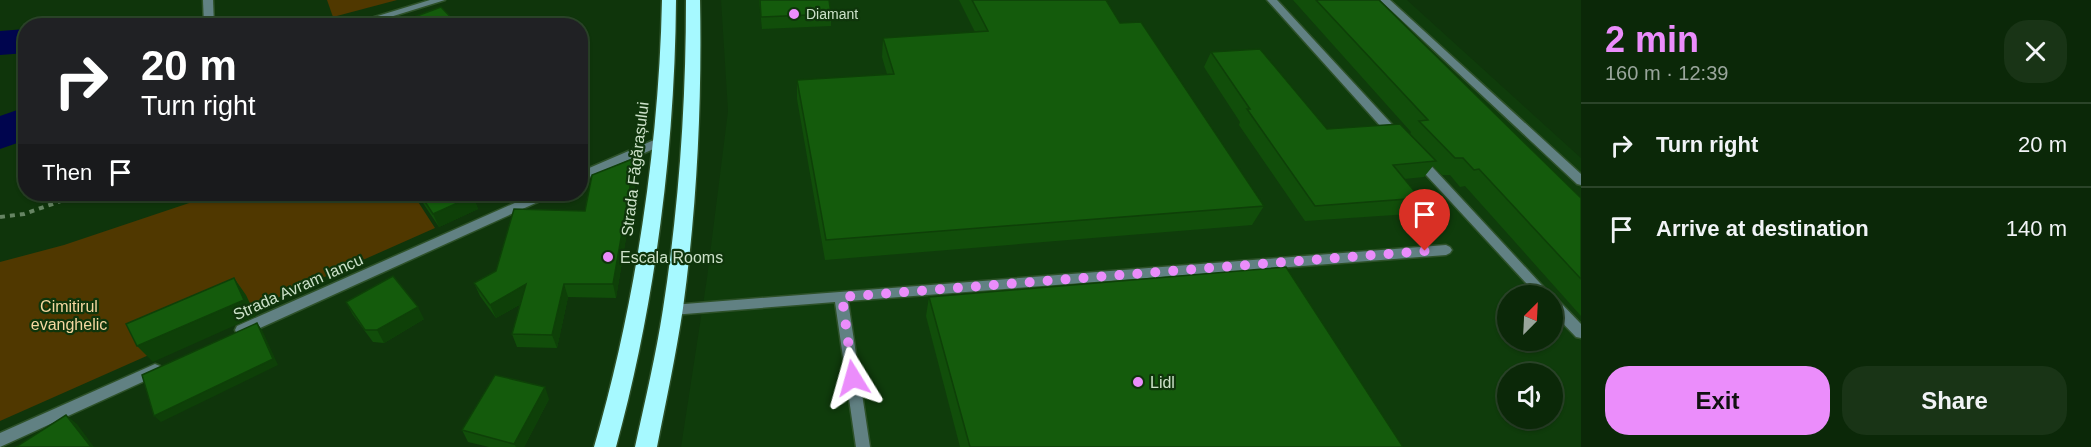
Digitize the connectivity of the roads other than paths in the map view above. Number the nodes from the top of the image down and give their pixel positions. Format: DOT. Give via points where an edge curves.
graph roads {
  1 [pos="208,0"];
  2 [pos="440,0"];
  3 [pos="669,0"];
  4 [pos="693,0"];
  5 [pos="1272,0"];
  6 [pos="1385,0"];
  7 [pos="208,18"];
  8 [pos="377,18"];
  9 [pos="661,141"];
  10 [pos="588,173"];
  11 [pos="1581,181"];
  12 [pos="529,201"];
  13 [pos="1446,250"];
  14 [pos="1536,285"];
  15 [pos="842,297"];
  16 [pos="672,310"];
  17 [pos="1563,314"];
  18 [pos="1581,333"];
  19 [pos="229,336"];
  20 [pos="163,366"];
  21 [pos="0,440"];
  22 [pos="605,447"];
  23 [pos="646,447"];
  24 [pos="862,447"];
  1 -- 7 [label="street"];
  2 -- 8 [label="street"];
  3 -- 9 [label="highway, Strada Făgărașului"];
  4 -- 16 [label="highway" via="692,107"];
  5 -- 14 [label="street"];
  6 -- 11 [label="street"];
  9 -- 10 [label="street"];
  9 -- 22 [label="highway, Strada Făgărașului" via="637,311"];
  12 -- 19 [label="street, Strada Avram Iancu"];
  13 -- 15 [label="street"];
  15 -- 16 [label="street"];
  15 -- 24 [label="street"];
  16 -- 23 [label="highway"];
  17 -- 18 [label="street"];
  20 -- 21 [label="street"];
}
